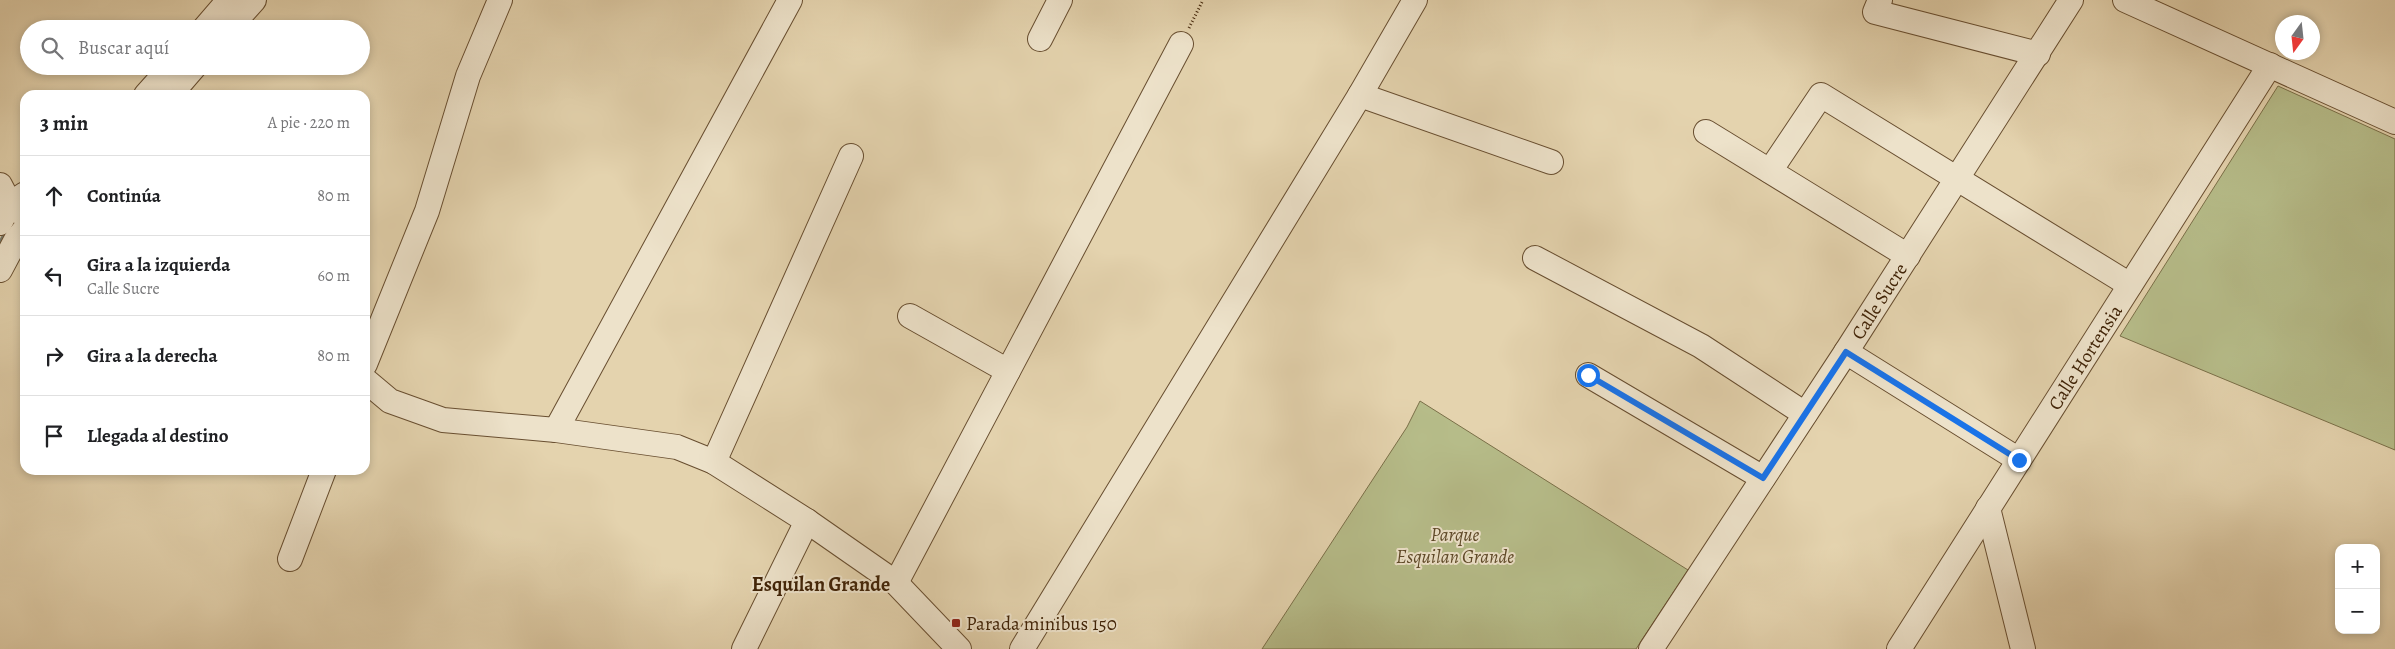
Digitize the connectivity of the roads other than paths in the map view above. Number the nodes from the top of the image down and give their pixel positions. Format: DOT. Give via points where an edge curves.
graph roads {
  1 [pos="229,0"];
  2 [pos="254,0"];
  3 [pos="500,0"];
  4 [pos="790,0"];
  5 [pos="1060,0"];
  6 [pos="1415,0"];
  7 [pos="2071,0"];
  8 [pos="2125,0"];
  9 [pos="1878,6"];
  10 [pos="212,20"];
  11 [pos="236,20"];
  12 [pos="1040,39"];
  13 [pos="1181,44"];
  14 [pos="2038,54"];
  15 [pos="2270,65"];
  16 [pos="164,75"];
  17 [pos="187,75"];
  18 [pos="150,90"];
  19 [pos="174,90"];
  20 [pos="1360,95"];
  21 [pos="2395,122"];
  22 [pos="1706,132"];
  23 [pos="851,156"];
  24 [pos="1551,162"];
  25 [pos="1770,171"];
  26 [pos="1958,178"];
  27 [pos="20,235"];
  28 [pos="1908,256"];
  29 [pos="1535,258"];
  30 [pos="0,270"];
  31 [pos="2130,285"];
  32 [pos="910,316"];
  33 [pos="370,352"];
  34 [pos="1846,352"];
  35 [pos="1008,371"];
  36 [pos="1588,375"];
  37 [pos="370,384"];
  38 [pos="1805,414"];
  39 [pos="556,430"];
  40 [pos="2019,460"];
  41 [pos="714,462"];
  42 [pos="322,475"];
  43 [pos="1763,478"];
  44 [pos="1988,508"];
  45 [pos="807,520"];
  46 [pos="290,559"];
  47 [pos="896,583"];
  48 [pos="744,649"];
  49 [pos="959,649"];
  50 [pos="1022,649"];
  51 [pos="1651,649"];
  52 [pos="1899,649"];
  53 [pos="2022,649"];
  1 -- 10 [label="street"];
  2 -- 11 [label="street"];
  3 -- 33 [label="street" via="468,76 427,210"];
  4 -- 39 [label="street"];
  5 -- 12 [label="street"];
  6 -- 20 [label="street"];
  7 -- 14 [label="street, Calle Sucre"];
  8 -- 15 [label="street"];
  9 -- 14 [label="street"];
  13 -- 35 [label="street"];
  14 -- 26 [label="street, Calle Sucre"];
  15 -- 21 [label="street"];
  15 -- 31 [label="street, Calle Hortensia"];
  16 -- 18 [label="street"];
  17 -- 19 [label="street"];
  20 -- 24 [label="street"];
  20 -- 50 [label="street"];
  22 -- 25 [label="street"];
  23 -- 41 [label="street"];
  25 -- 26 [label="street" via="1821,95"];
  25 -- 28 [label="street"];
  26 -- 28 [label="street, Calle Sucre"];
  26 -- 31 [label="street"];
  27 -- 30 [label="street"];
  28 -- 34 [label="street, Calle Sucre"];
  29 -- 38 [label="street" via="1701,346"];
  31 -- 40 [label="street, Calle Hortensia"];
  32 -- 35 [label="street"];
  34 -- 38 [label="street, Calle Sucre"];
  34 -- 40 [label="street"];
  35 -- 47 [label="street"];
  36 -- 43 [label="street"];
  37 -- 39 [label="street" via="390,401 443,420"];
  38 -- 43 [label="street, Calle Sucre"];
  39 -- 41 [label="street" via="677,448"];
  40 -- 44 [label="street, Calle Hortensia"];
  41 -- 45 [label="street"];
  42 -- 46 [label="street"];
  43 -- 51 [label="street, Calle Sucre"];
  44 -- 52 [label="street, Calle Hortensia"];
  44 -- 53 [label="street"];
  45 -- 47 [label="street"];
  45 -- 48 [label="street"];
  47 -- 49 [label="street"];
}
